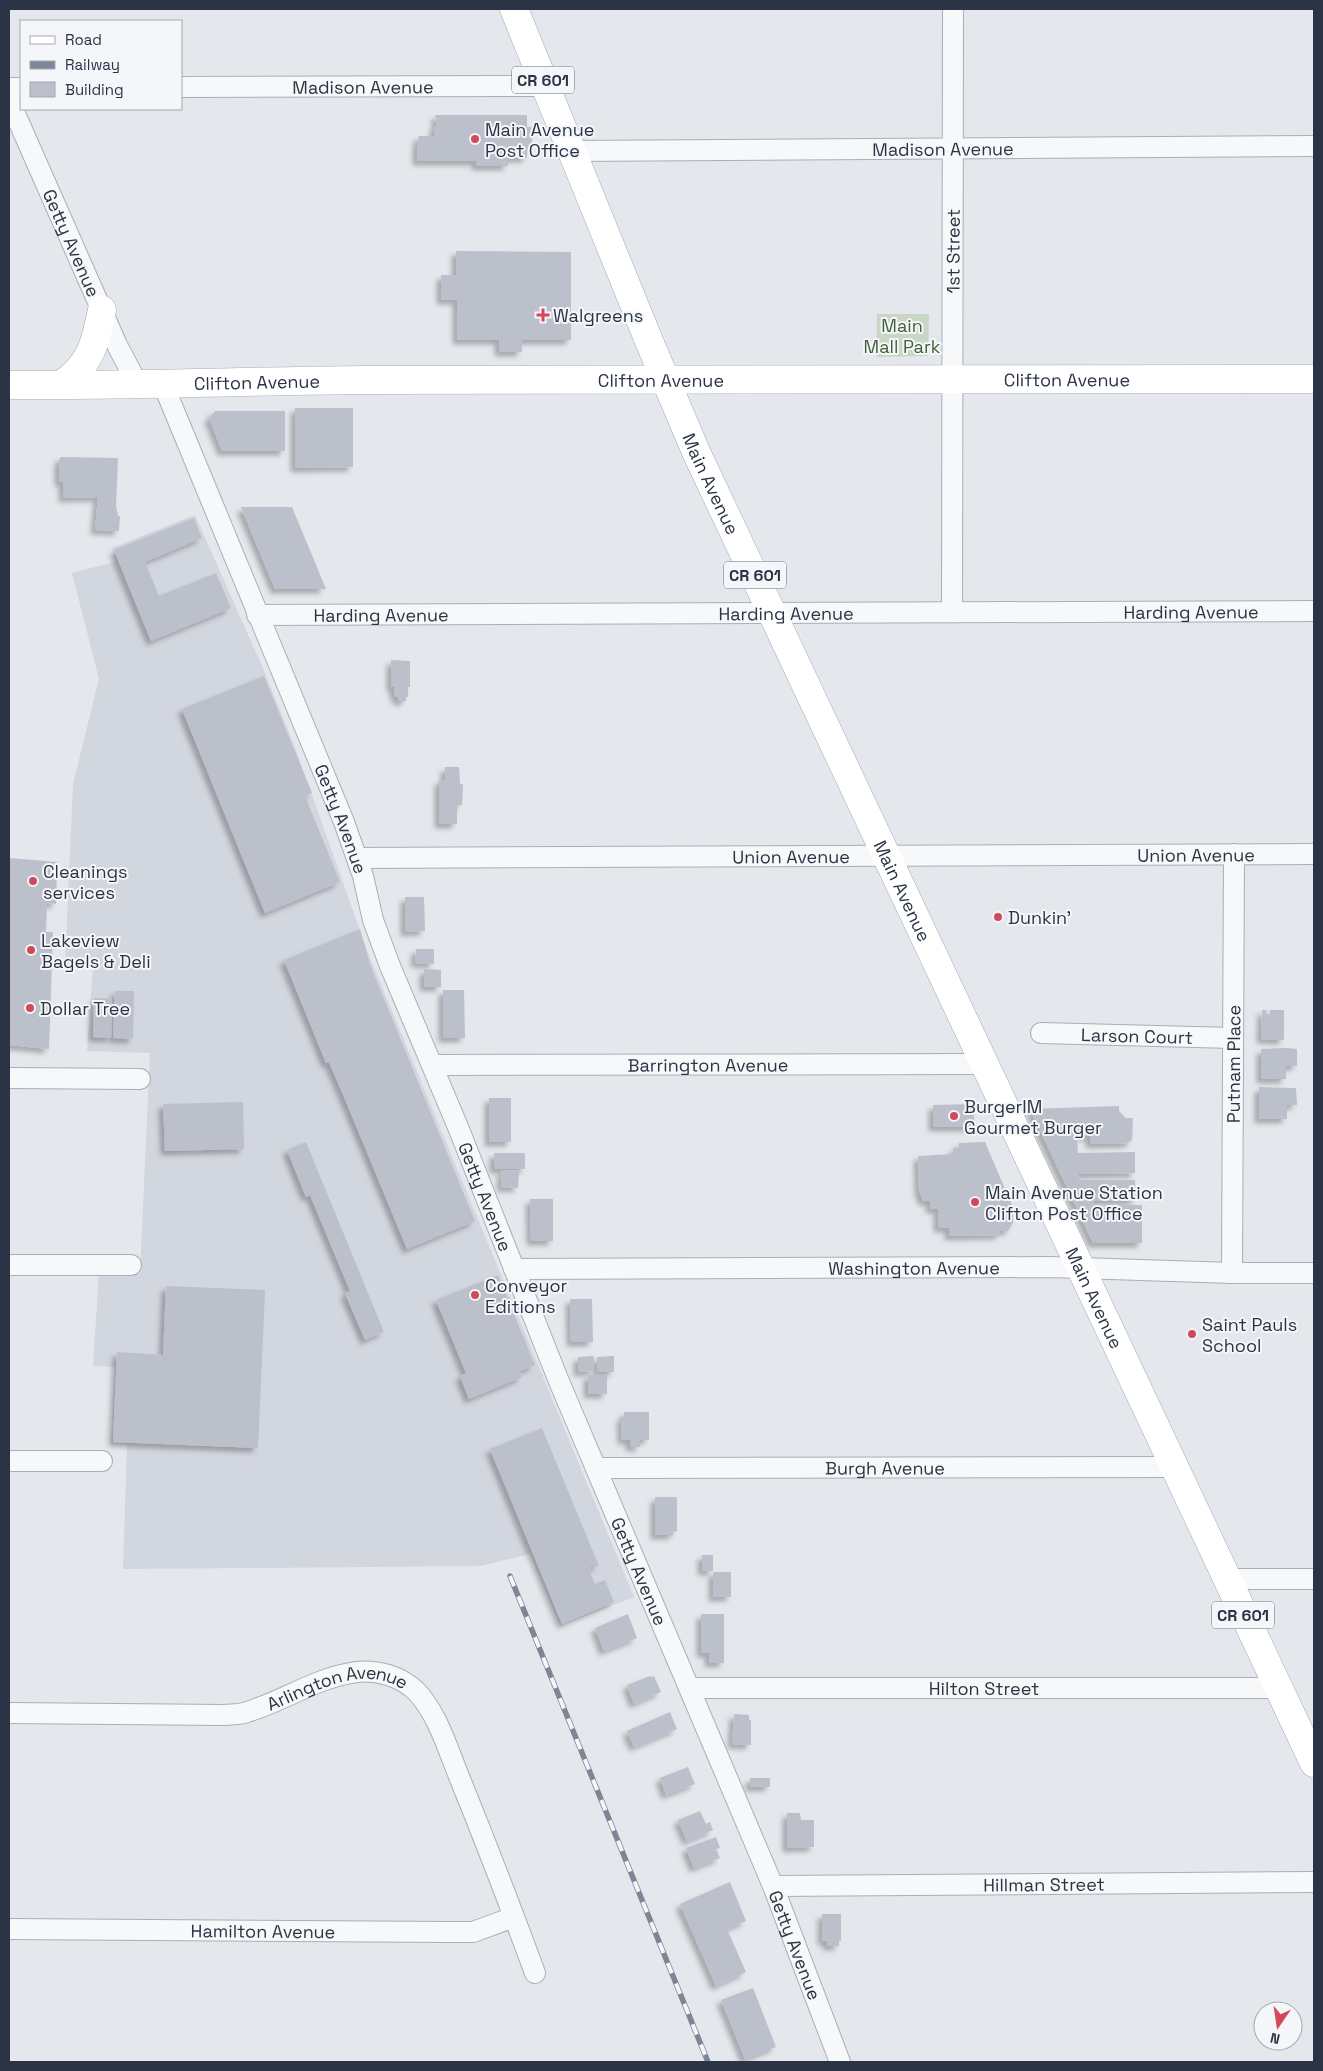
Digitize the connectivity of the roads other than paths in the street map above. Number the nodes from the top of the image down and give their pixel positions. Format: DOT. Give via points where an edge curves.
graph roads {
  1 [pos="514,9"];
  2 [pos="952,9"];
  3 [pos="545,86"];
  4 [pos="182,88"];
  5 [pos="9,100"];
  6 [pos="1314,146"];
  7 [pos="954,149"];
  8 [pos="572,151"];
  9 [pos="102,310"];
  10 [pos="1314,379"];
  11 [pos="666,380"];
  12 [pos="952,380"];
  13 [pos="9,384"];
  14 [pos="62,384"];
  15 [pos="150,384"];
  16 [pos="1314,611"];
  17 [pos="952,612"];
  18 [pos="772,613"];
  19 [pos="257,614"];
  20 [pos="1234,854"];
  21 [pos="1314,854"];
  22 [pos="887,856"];
  23 [pos="357,858"];
  24 [pos="1041,1032"];
  25 [pos="1233,1038"];
  26 [pos="985,1064"];
  27 [pos="432,1065"];
  28 [pos="9,1078"];
  29 [pos="140,1079"];
  30 [pos="9,1265"];
  31 [pos="131,1265"];
  32 [pos="1080,1268"];
  33 [pos="514,1269"];
  34 [pos="1314,1272"];
  35 [pos="1232,1273"];
  36 [pos="102,1460"];
  37 [pos="9,1461"];
  38 [pos="1174,1466"];
  39 [pos="596,1468"];
  40 [pos="1314,1579"];
  41 [pos="1226,1580"];
  42 [pos="689,1688"];
  43 [pos="1278,1688"];
  44 [pos="9,1713"];
  45 [pos="1314,1763"];
  46 [pos="1314,1882"];
  47 [pos="773,1886"];
  48 [pos="514,1917"];
  49 [pos="9,1929"];
  50 [pos="535,1973"];
  51 [pos="840,2062"];
  1 -- 3 [label="main road, Main Avenue / CR 601"];
  2 -- 7 [label="street, 1st Street"];
  3 -- 4 [label="street, Madison Avenue"];
  3 -- 8 [label="main road, Main Avenue / CR 601"];
  5 -- 9 [label="street, Getty Avenue"];
  6 -- 7 [label="street, Madison Avenue"];
  7 -- 8 [label="street, Madison Avenue"];
  7 -- 12 [label="street, 1st Street"];
  8 -- 11 [label="main road, Main Avenue / CR 601"];
  9 -- 14 [label="main road" via="89,357 82,368"];
  9 -- 15 [label="street, Getty Avenue"];
  10 -- 12 [label="main road, Clifton Avenue"];
  11 -- 12 [label="main road, Clifton Avenue"];
  11 -- 15 [label="main road, Clifton Avenue"];
  11 -- 18 [label="main road, Main Avenue / CR 601"];
  12 -- 17 [label="street, 1st Street"];
  13 -- 14 [label="main road, Clifton Avenue"];
  14 -- 15 [label="main road, Clifton Avenue"];
  15 -- 19 [label="street, Getty Avenue"];
  16 -- 17 [label="street, Harding Avenue"];
  17 -- 18 [label="street, Harding Avenue"];
  18 -- 19 [label="street, Harding Avenue"];
  18 -- 22 [label="main road, Main Avenue / CR 601"];
  19 -- 23 [label="street, Getty Avenue"];
  20 -- 21 [label="street, Union Avenue"];
  20 -- 22 [label="street, Union Avenue"];
  20 -- 25 [label="street, Putnam Place"];
  22 -- 23 [label="street, Union Avenue"];
  22 -- 26 [label="main road, Main Avenue / CR 601"];
  23 -- 27 [label="street, Getty Avenue" via="373,920"];
  24 -- 25 [label="street, Larson Court"];
  25 -- 35 [label="street, Putnam Place"];
  26 -- 27 [label="street, Barrington Avenue"];
  26 -- 32 [label="main road, Main Avenue / CR 601"];
  27 -- 33 [label="street, Getty Avenue"];
  28 -- 29 [label="street"];
  30 -- 31 [label="street"];
  32 -- 33 [label="street, Washington Avenue"];
  32 -- 35 [label="street, Washington Avenue"];
  32 -- 38 [label="main road, Main Avenue / CR 601"];
  33 -- 39 [label="street, Getty Avenue"];
  34 -- 35 [label="street, Washington Avenue"];
  36 -- 37 [label="street"];
  38 -- 39 [label="street, Burgh Avenue"];
  38 -- 41 [label="main road, Main Avenue / CR 601"];
  39 -- 42 [label="street, Getty Avenue"];
  40 -- 41 [label="street"];
  41 -- 43 [label="main road, Main Avenue / CR 601"];
  42 -- 43 [label="street, Hilton Street"];
  42 -- 47 [label="street, Getty Avenue"];
  43 -- 45 [label="main road, Main Avenue / CR 601"];
  44 -- 48 [label="street, Arlington Avenue" via="224,1715 245,1713 338,1676 357,1672 398,1677 416,1691 430,1710"];
  46 -- 47 [label="street, Hillman Street"];
  47 -- 51 [label="street, Getty Avenue"];
  48 -- 49 [label="street, Hamilton Avenue" via="473,1932"];
  48 -- 50 [label="street, Arlington Avenue"];
}
